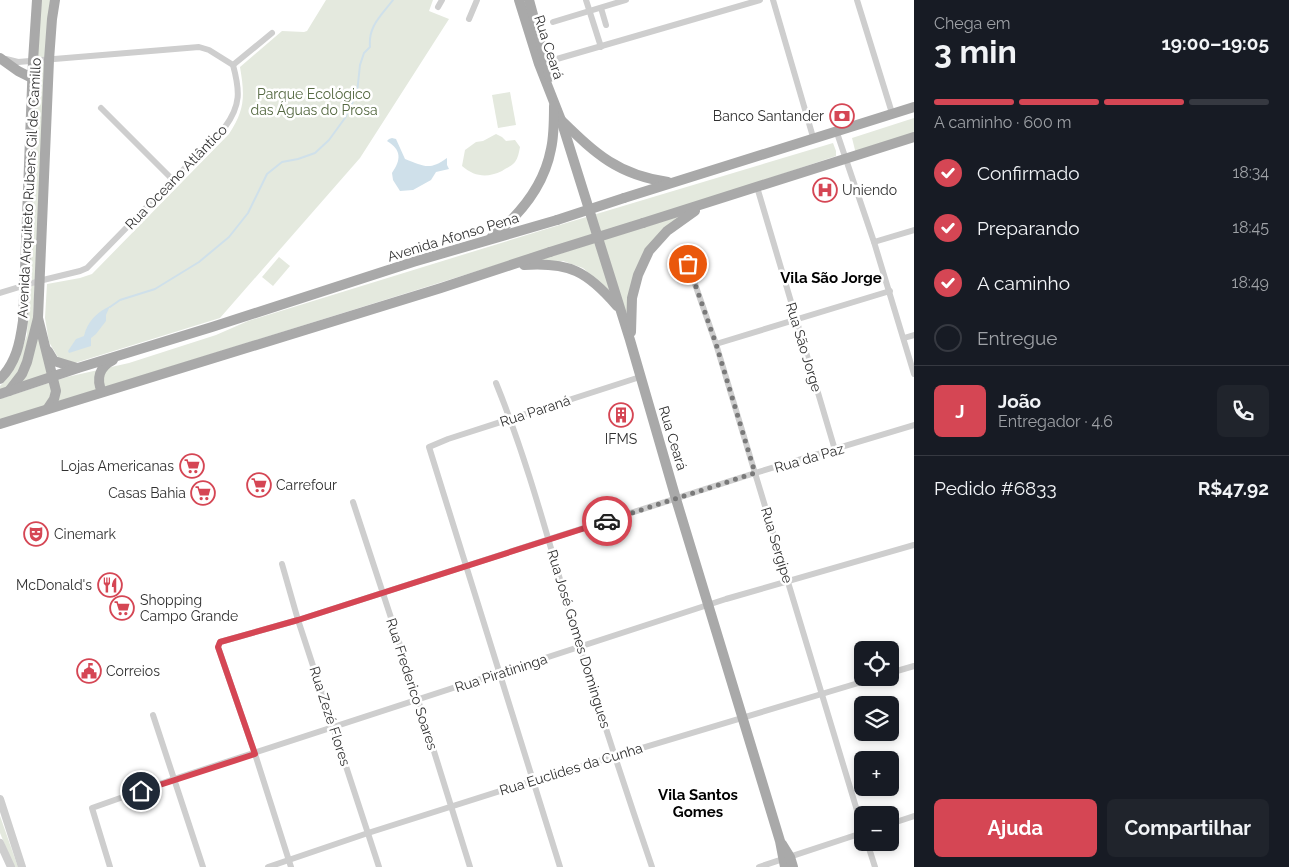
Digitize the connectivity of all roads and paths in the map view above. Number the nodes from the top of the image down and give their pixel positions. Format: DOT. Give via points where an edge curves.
graph roads {
  1 [pos="37,0"];
  2 [pos="55,0"];
  3 [pos="442,0"];
  4 [pos="477,0"];
  5 [pos="519,0"];
  6 [pos="529,0"];
  7 [pos="586,0"];
  8 [pos="626,0"];
  9 [pos="760,0"];
  10 [pos="773,0"];
  11 [pos="857,0"];
  12 [pos="438,7"];
  13 [pos="601,8"];
  14 [pos="589,10"];
  15 [pos="470,19"];
  16 [pos="553,22"];
  17 [pos="606,25"];
  18 [pos="272,33"];
  19 [pos="601,46"];
  20 [pos="0,58"];
  21 [pos="50,60"];
  22 [pos="33,61"];
  23 [pos="543,63"];
  24 [pos="233,66"];
  25 [pos="32,78"];
  26 [pos="555,102"];
  27 [pos="914,107"];
  28 [pos="100,108"];
  29 [pos="892,113"];
  30 [pos="561,120"];
  31 [pos="836,130"];
  32 [pos="914,137"];
  33 [pos="813,138"];
  34 [pos="845,158"];
  35 [pos="174,181"];
  36 [pos="671,182"];
  37 [pos="757,187"];
  38 [pos="704,205"];
  39 [pos="914,230"];
  40 [pos="486,242"];
  41 [pos="874,242"];
  42 [pos="688,264"];
  43 [pos="500,268"];
  44 [pos="39,281"];
  45 [pos="24,286"];
  46 [pos="890,291"];
  47 [pos="0,292"];
  48 [pos="620,309"];
  49 [pos="38,318"];
  50 [pos="795,319"];
  51 [pos="914,335"];
  52 [pos="904,338"];
  53 [pos="630,340"];
  54 [pos="45,344"];
  55 [pos="716,344"];
  56 [pos="124,353"];
  57 [pos="78,368"];
  58 [pos="914,374"];
  59 [pos="53,377"];
  60 [pos="640,377"];
  61 [pos="0,379"];
  62 [pos="496,383"];
  63 [pos="102,392"];
  64 [pos="3,394"];
  65 [pos="48,408"];
  66 [pos="510,419"];
  67 [pos="0,424"];
  68 [pos="914,425"];
  69 [pos="835,450"];
  70 [pos="755,473"];
  71 [pos="676,499"];
  72 [pos="352,502"];
  73 [pos="549,538"];
  74 [pos="914,545"];
  75 [pos="282,564"];
  76 [pos="466,566"];
  77 [pos="789,582"];
  78 [pos="382,592"];
  79 [pos="709,605"];
  80 [pos="298,620"];
  81 [pos="580,647"];
  82 [pos="914,667"];
  83 [pos="899,671"];
  84 [pos="500,673"];
  85 [pos="854,684"];
  86 [pos="821,693"];
  87 [pos="418,700"];
  88 [pos="153,715"];
  89 [pos="742,717"];
  90 [pos="334,727"];
  91 [pos="255,754"];
  92 [pos="616,756"];
  93 [pos="174,779"];
  94 [pos="532,780"];
  95 [pos="0,799"];
  96 [pos="450,806"];
  97 [pos="856,806"];
  98 [pos="914,816"];
  99 [pos="899,821"];
  100 [pos="368,833"];
  101 [pos="854,836"];
  102 [pos="0,843"];
  103 [pos="870,851"];
  104 [pos="788,863"];
  105 [pos="290,864"];
  106 [pos="10,867"];
  107 [pos="22,867"];
  108 [pos="110,867"];
  109 [pos="203,867"];
  110 [pos="268,867"];
  111 [pos="379,867"];
  112 [pos="470,867"];
  113 [pos="560,867"];
  114 [pos="652,867"];
  115 [pos="759,867"];
  116 [pos="875,867"];
  1 -- 22 [label="main road, Avenida Arquiteto Rubens Gil de Camillo"];
  2 -- 21 [label="main road, Avenida Arquiteto Rubens Gil de Camillo"];
  3 -- 12 [label="street"];
  4 -- 15 [label="street"];
  5 -- 23 [label="main road, Rua Ceará"];
  6 -- 23 [label="main road, Rua Ceará"];
  7 -- 14 [label="street"];
  8 -- 13 [label="street"];
  9 -- 19 [label="street"];
  10 -- 33 [label="street"];
  11 -- 29 [label="street"];
  13 -- 14 [label="street"];
  13 -- 17 [label="street"];
  14 -- 16 [label="street"];
  14 -- 19 [label="street"];
  18 -- 24 [label="street"];
  19 -- 23 [label="street"];
  20 -- 22 [label="street"];
  20 -- 25 [label="main road"];
  21 -- 22 [label="street"];
  21 -- 24 [label="street" via="198,47 209,50"];
  21 -- 44 [label="main road, Avenida Arquiteto Rubens Gil de Camillo"];
  22 -- 25 [label="main road, Avenida Arquiteto Rubens Gil de Camillo"];
  23 -- 26 [label="main road, Rua Ceará"];
  24 -- 35 [label="street, Rua Oceano Atlântico" via="238,104 233,116"];
  25 -- 45 [label="main road, Avenida Arquiteto Rubens Gil de Camillo"];
  26 -- 30 [label="main road, Rua Ceará"];
  26 -- 40 [label="main road" via="552,148 541,180 522,210"];
  27 -- 29 [label="main road, Avenida Afonso Pena"];
  28 -- 35 [label="street"];
  29 -- 31 [label="main road, Avenida Afonso Pena"];
  30 -- 36 [label="main road" via="607,161 639,176"];
  30 -- 48 [label="main road, Rua Ceará"];
  31 -- 33 [label="main road, Avenida Afonso Pena"];
  31 -- 34 [label="street"];
  32 -- 34 [label="main road"];
  33 -- 36 [label="main road, Avenida Afonso Pena"];
  34 -- 37 [label="main road"];
  34 -- 41 [label="street"];
  35 -- 44 [label="street, Rua Oceano Atlântico" via="87,268"];
  36 -- 40 [label="main road, Avenida Afonso Pena, bridge"];
  37 -- 38 [label="main road"];
  37 -- 50 [label="street, Rua São Jorge"];
  38 -- 43 [label="main road, bridge"];
  38 -- 53 [label="main road" via="668,231 649,251 632,298"];
  39 -- 41 [label="street"];
  40 -- 56 [label="main road, Avenida Afonso Pena"];
  41 -- 46 [label="street"];
  42 -- 55 [label="street, Rua Sergipe"];
  43 -- 48 [label="main road" via="539,264 577,270 598,285"];
  43 -- 63 [label="main road"];
  44 -- 45 [label="street, Rua Oceano Atlântico"];
  44 -- 49 [label="main road, Avenida Arquiteto Rubens Gil de Camillo"];
  45 -- 47 [label="street, Rua Oceano Atlântico"];
  45 -- 61 [label="main road, Avenida Arquiteto Rubens Gil de Camillo" via="21,341 13,363"];
  46 -- 50 [label="street"];
  46 -- 52 [label="street"];
  48 -- 53 [label="main road, Rua Ceará"];
  49 -- 54 [label="main road"];
  49 -- 64 [label="main road, Avenida Arquiteto Rubens Gil de Camillo" via="22,374"];
  50 -- 55 [label="street"];
  50 -- 69 [label="street, Rua São Jorge"];
  51 -- 52 [label="street"];
  52 -- 58 [label="street"];
  53 -- 60 [label="main road, Rua Ceará"];
  54 -- 57 [label="main road" via="54,361"];
  54 -- 59 [label="main road"];
  55 -- 70 [label="street, Rua Sergipe"];
  56 -- 57 [label="main road, Avenida Afonso Pena"];
  56 -- 63 [label="main road" via="101,370 98,384"];
  57 -- 59 [label="main road, Avenida Afonso Pena"];
  59 -- 64 [label="main road, Avenida Afonso Pena"];
  59 -- 65 [label="main road" via="56,395"];
  60 -- 66 [label="street, Rua Paraná"];
  60 -- 71 [label="main road, Rua Ceará"];
  62 -- 66 [label="street, Rua José Gomes Domingues"];
  63 -- 65 [label="main road"];
  65 -- 67 [label="main road"];
  66 -- 73 [label="street, Rua José Gomes Domingues"];
  66 -- 76 [label="street, Rua Paraná" via="430,446"];
  68 -- 69 [label="street, Rua da Paz"];
  69 -- 70 [label="street, Rua da Paz"];
  70 -- 71 [label="street, Rua da Paz"];
  70 -- 77 [label="street, Rua Sergipe"];
  71 -- 73 [label="street, Rua da Paz"];
  71 -- 79 [label="main road, Rua Ceará"];
  72 -- 78 [label="street, Rua Frederico Soares"];
  73 -- 76 [label="street, Rua da Paz"];
  73 -- 81 [label="street, Rua José Gomes Domingues"];
  74 -- 77 [label="street, Rua Piratininga"];
  75 -- 80 [label="street, Rua Zezé Flores"];
  76 -- 78 [label="street, Rua da Paz"];
  76 -- 84 [label="street"];
  77 -- 79 [label="street, Rua Piratininga"];
  77 -- 86 [label="street, Rua Sergipe"];
  78 -- 80 [label="street, Rua da Paz"];
  78 -- 87 [label="street, Rua Frederico Soares"];
  79 -- 81 [label="street, Rua Piratininga"];
  79 -- 89 [label="main road, Rua Ceará"];
  80 -- 90 [label="street, Rua Zezé Flores"];
  80 -- 91 [label="street, Rua da Paz" via="218,644"];
  81 -- 84 [label="street, Rua Piratininga"];
  81 -- 92 [label="street, Rua José Gomes Domingues"];
  82 -- 83 [label="street"];
  84 -- 87 [label="street, Rua Piratininga"];
  84 -- 94 [label="street"];
  85 -- 86 [label="street, Rua Euclides da Cunha"];
  86 -- 89 [label="street, Rua Euclides da Cunha"];
  86 -- 97 [label="street, Rua Sergipe"];
  87 -- 90 [label="street, Rua Piratininga"];
  87 -- 96 [label="street, Rua Frederico Soares"];
  88 -- 93 [label="street"];
  89 -- 92 [label="street, Rua Euclides da Cunha"];
  89 -- 104 [label="main road, Rua Ceará"];
  90 -- 91 [label="street, Rua Piratininga"];
  90 -- 100 [label="street, Rua Zezé Flores"];
  91 -- 93 [label="street, Rua Piratininga"];
  91 -- 105 [label="street"];
  92 -- 94 [label="street, Rua Euclides da Cunha"];
  92 -- 114 [label="street, Rua José Gomes Domingues"];
  93 -- 108 [label="street, Rua Piratininga" via="92,808"];
  93 -- 109 [label="street"];
  94 -- 96 [label="street, Rua Euclides da Cunha"];
  94 -- 113 [label="street"];
  95 -- 107 [label="street"];
  96 -- 100 [label="street, Rua Euclides da Cunha"];
  96 -- 112 [label="street, Rua Frederico Soares"];
  98 -- 99 [label="street"];
  100 -- 105 [label="street, Rua Euclides da Cunha"];
  100 -- 111 [label="street, Rua Zezé Flores"];
  101 -- 104 [label="street"];
  102 -- 106 [label="street"];
  103 -- 116 [label="street"];
  104 -- 115 [label="street"];
  105 -- 110 [label="street, Rua Euclides da Cunha"];
}
